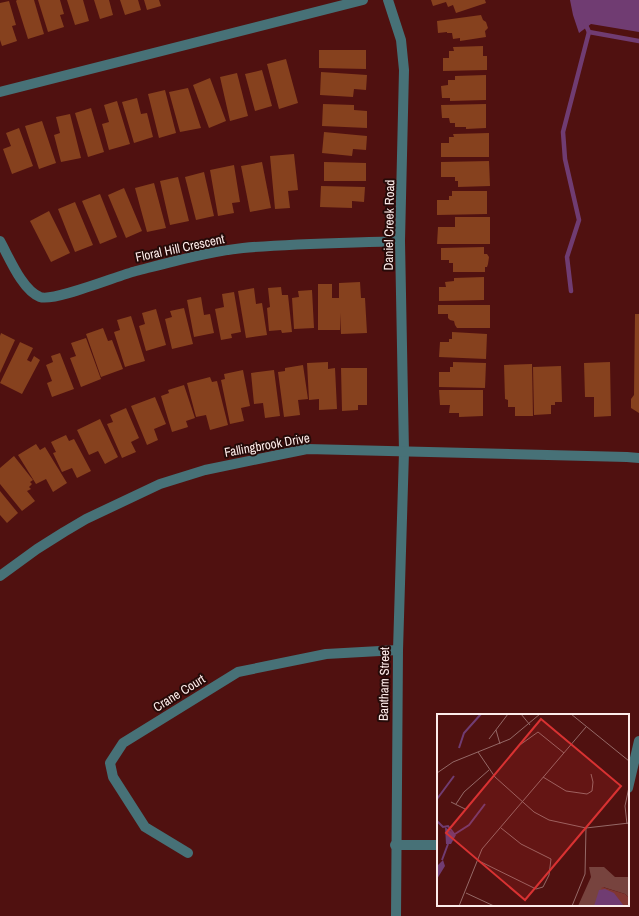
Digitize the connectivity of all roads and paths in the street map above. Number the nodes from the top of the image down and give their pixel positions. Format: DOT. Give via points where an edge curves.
graph roads {
  1 [pos="362,0"];
  2 [pos="388,0"];
  3 [pos="0,92"];
  4 [pos="0,241"];
  5 [pos="400,242"];
  6 [pos="404,452"];
  7 [pos="639,458"];
  8 [pos="0,576"];
  9 [pos="398,650"];
  10 [pos="639,741"];
  11 [pos="629,784"];
  12 [pos="395,845"];
  13 [pos="437,845"];
  14 [pos="188,853"];
  15 [pos="396,916"];
  1 -- 3 [label="street"];
  2 -- 5 [label="street, Daniel Creek Road" via="401,40 404,70"];
  4 -- 5 [label="street, Floral Hill Crescent" via="27,289 40,297 50,298 162,264 242,248"];
  5 -- 6 [label="street, Daniel Creek Road"];
  6 -- 7 [label="street, Fallingbrook Drive"];
  6 -- 8 [label="street, Fallingbrook Drive" via="307,449 227,465 160,484 86,519 37,549"];
  6 -- 9 [label="street, Bantham Street"];
  9 -- 12 [label="street, Bantham Street"];
  9 -- 14 [label="street, Crane Court" via="326,654 238,672 123,743 110,763 113,777 145,827"];
  10 -- 11 [label="street"];
  12 -- 13 [label="street"];
  12 -- 15 [label="street, Bantham Street"];
}
